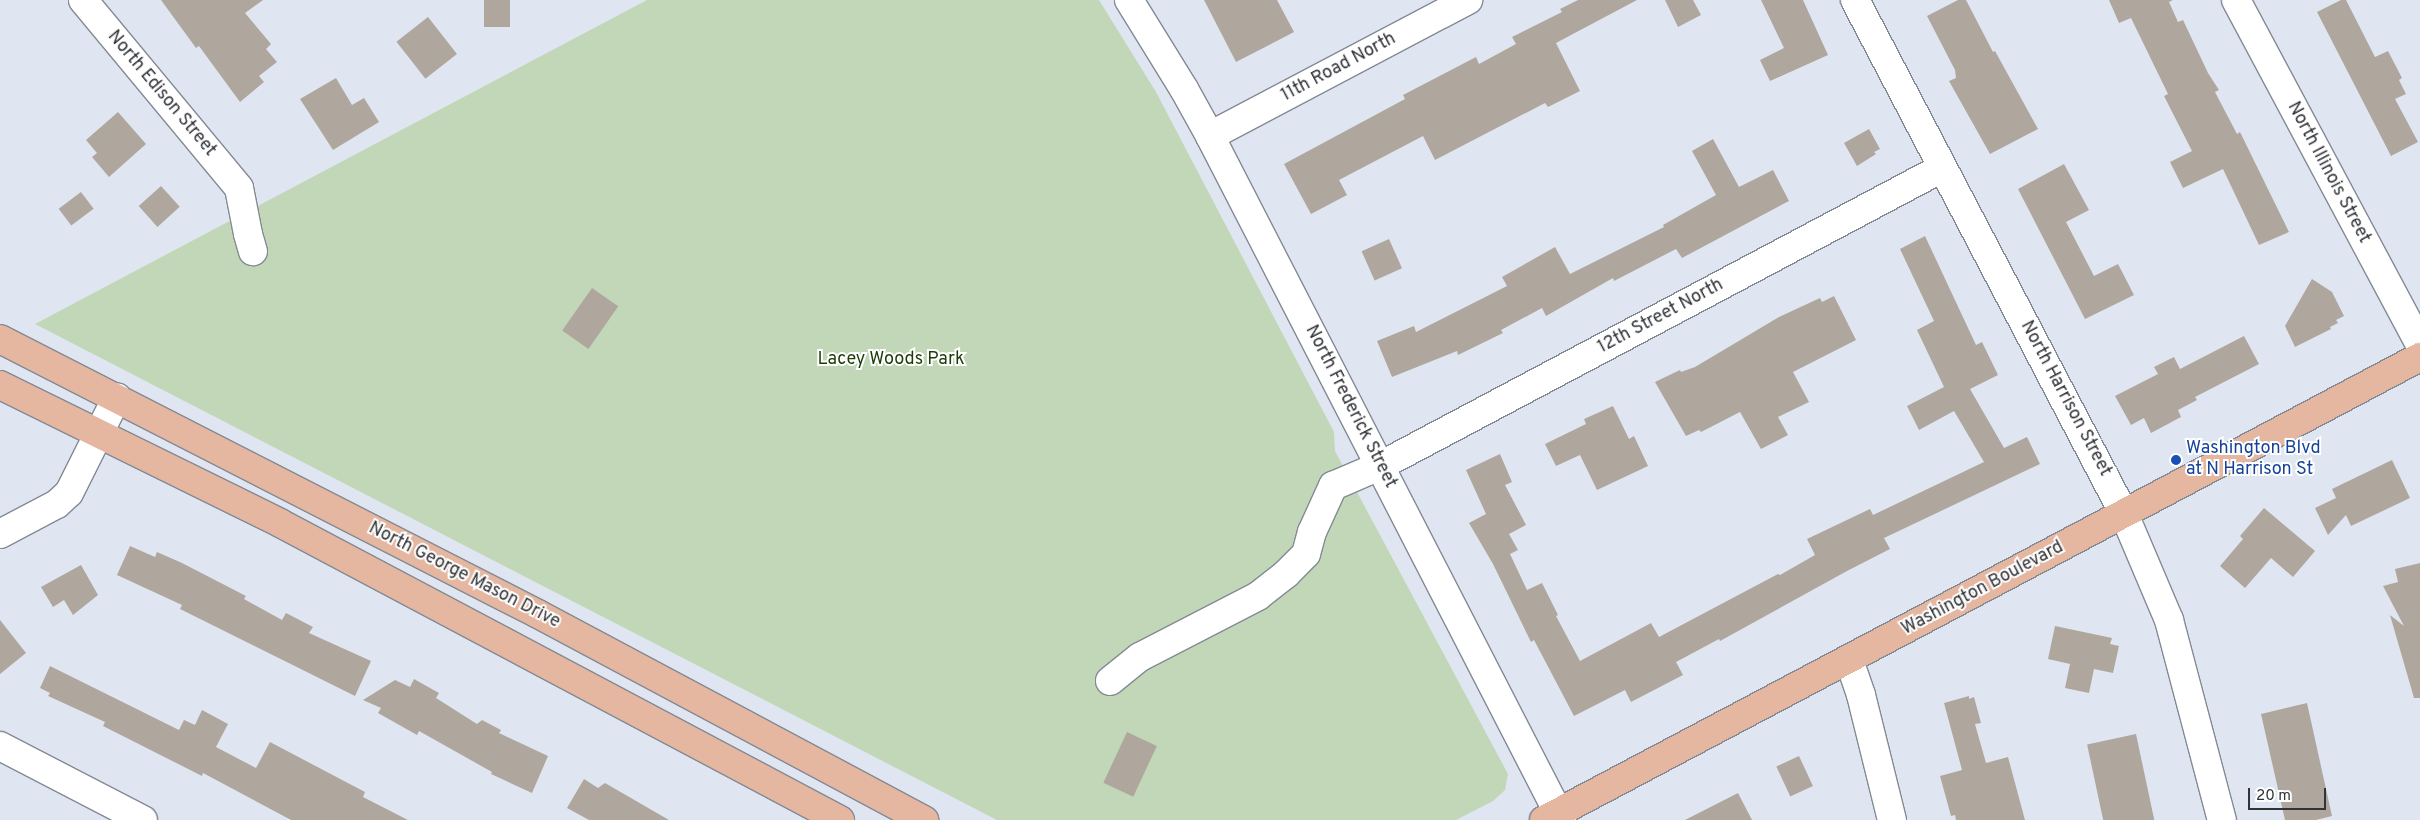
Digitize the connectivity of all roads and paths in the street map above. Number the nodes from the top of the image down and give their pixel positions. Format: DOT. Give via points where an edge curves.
graph roads {
  1 [pos="83,0"];
  2 [pos="1129,0"];
  3 [pos="1468,0"];
  4 [pos="1855,0"];
  5 [pos="2236,0"];
  6 [pos="1210,136"];
  7 [pos="1942,168"];
  8 [pos="253,251"];
  9 [pos="0,339"];
  10 [pos="2420,345"];
  11 [pos="2420,357"];
  12 [pos="0,385"];
  13 [pos="117,397"];
  14 [pos="98,433"];
  15 [pos="1380,466"];
  16 [pos="2124,514"];
  17 [pos="0,534"];
  18 [pos="1849,660"];
  19 [pos="1110,681"];
  20 [pos="0,746"];
  21 [pos="1555,818"];
  22 [pos="144,820"];
  23 [pos="840,820"];
  24 [pos="924,820"];
  25 [pos="1892,820"];
  26 [pos="2222,820"];
  1 -- 8 [label="street, North Edison Street" via="239,188"];
  2 -- 6 [label="street, North Frederick Street"];
  3 -- 6 [label="street, 11th Road North"];
  4 -- 7 [label="street, North Harrison Street"];
  5 -- 10 [label="street, North Illinois Street"];
  6 -- 15 [label="street, North Frederick Street"];
  7 -- 15 [label="street, 12th Street North"];
  7 -- 16 [label="street, North Harrison Street"];
  9 -- 13 [label="main road, North George Mason Drive"];
  11 -- 16 [label="main road, Washington Boulevard"];
  12 -- 14 [label="main road"];
  13 -- 14 [label="street"];
  13 -- 24 [label="main road, North George Mason Drive" via="538,614"];
  14 -- 17 [label="street" via="70,493 57,504"];
  14 -- 23 [label="main road" via="305,537"];
  15 -- 19 [label="street, 12th Street North" via="1334,486 1312,532 1306,554 1286,574 1258,596 1140,658"];
  15 -- 21 [label="street, North Frederick Street"];
  16 -- 18 [label="main road, Washington Boulevard"];
  16 -- 26 [label="street, North Harrison Street" via="2169,620"];
  18 -- 21 [label="main road, Washington Boulevard"];
  18 -- 25 [label="street" via="1861,695"];
  20 -- 22 [label="street"];
}
